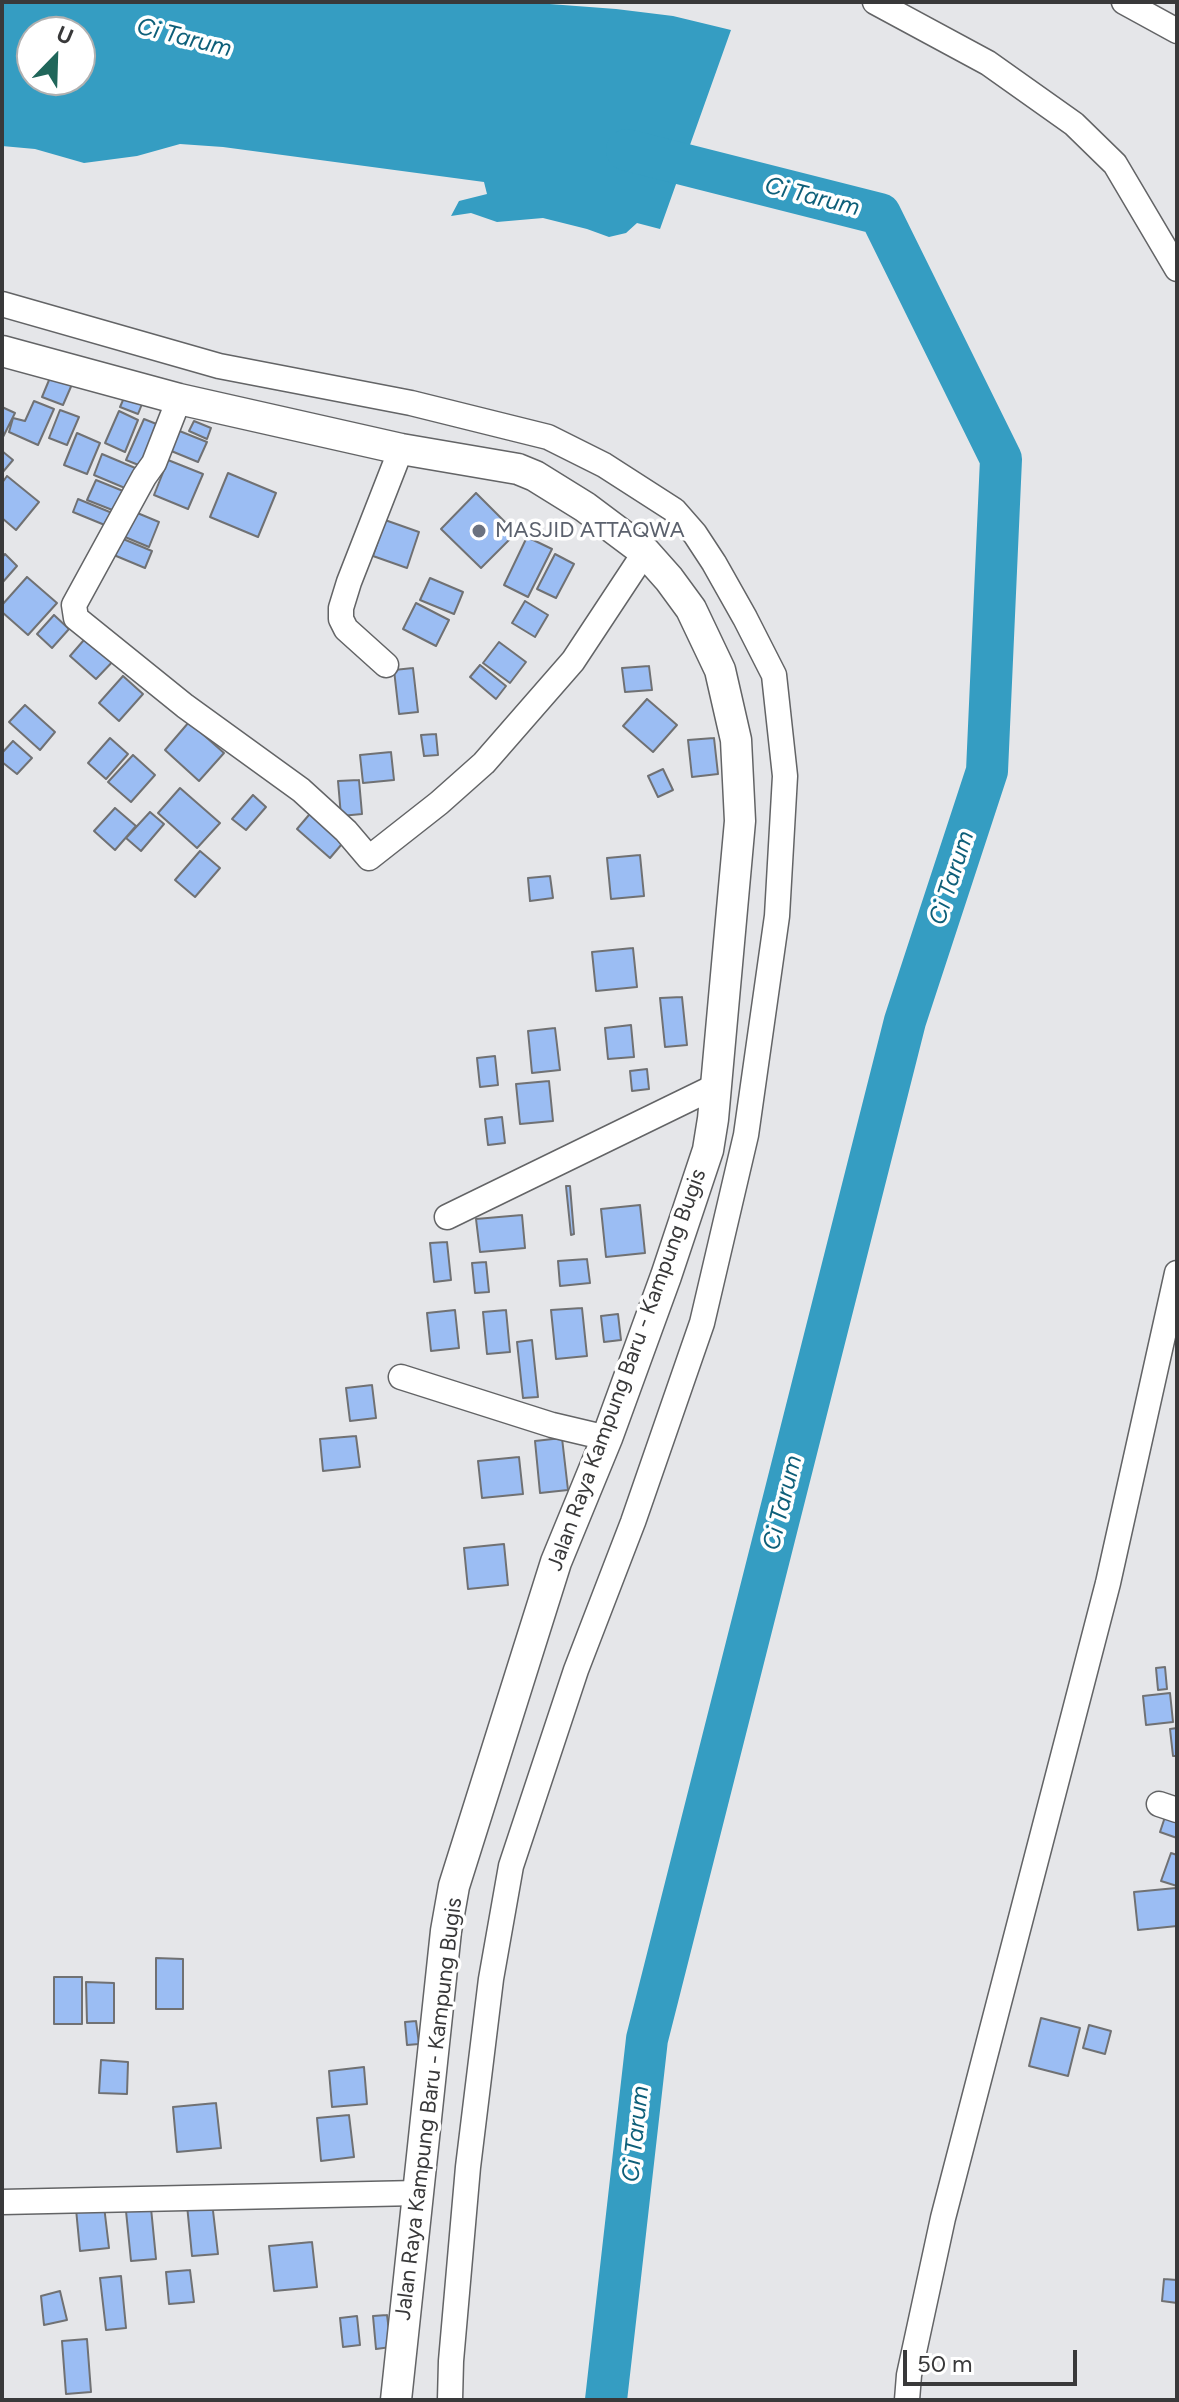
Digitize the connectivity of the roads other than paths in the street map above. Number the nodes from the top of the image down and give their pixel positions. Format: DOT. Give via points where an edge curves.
graph roads {
  1 [pos="875,2"];
  2 [pos="1124,2"];
  3 [pos="1177,31"];
  4 [pos="1177,269"];
  5 [pos="2,304"];
  6 [pos="5,357"];
  7 [pos="179,399"];
  8 [pos="401,449"];
  9 [pos="645,552"];
  10 [pos="386,665"];
  11 [pos="716,1086"];
  12 [pos="447,1217"];
  13 [pos="1177,1273"];
  14 [pos="401,1377"];
  15 [pos="607,1438"];
  16 [pos="417,2193"];
  17 [pos="2,2202"];
  18 [pos="396,2400"];
  19 [pos="450,2400"];
  20 [pos="907,2400"];
  1 -- 4 [label="street" via="988,63 1074,124 1115,164"];
  2 -- 3 [label="street"];
  5 -- 19 [label="street" via="219,366 411,403 548,437 674,510 714,563 774,675 785,776 777,916 746,1135 702,1323 511,1866 468,2167"];
  6 -- 7 [label="street, Jalan Raya Kampung Baru - Kampung Bugis"];
  7 -- 8 [label="street, Jalan Raya Kampung Baru - Kampung Bugis"];
  7 -- 9 [label="street" via="154,463 74,605 76,618 301,790 369,858 484,763 573,661"];
  8 -- 9 [label="street, Jalan Raya Kampung Baru - Kampung Bugis" via="530,473"];
  8 -- 10 [label="street" via="341,608 346,629"];
  9 -- 11 [label="street, Jalan Raya Kampung Baru - Kampung Bugis" via="691,609 720,670 736,740 740,821"];
  11 -- 12 [label="street"];
  11 -- 15 [label="street, Jalan Raya Kampung Baru - Kampung Bugis" via="708,1150"];
  13 -- 20 [label="street" via="1108,1583 943,2218"];
  14 -- 15 [label="street"];
  15 -- 16 [label="street, Jalan Raya Kampung Baru - Kampung Bugis" via="556,1562 454,1886"];
  16 -- 17 [label="street"];
  16 -- 18 [label="street, Jalan Raya Kampung Baru - Kampung Bugis"];
}
